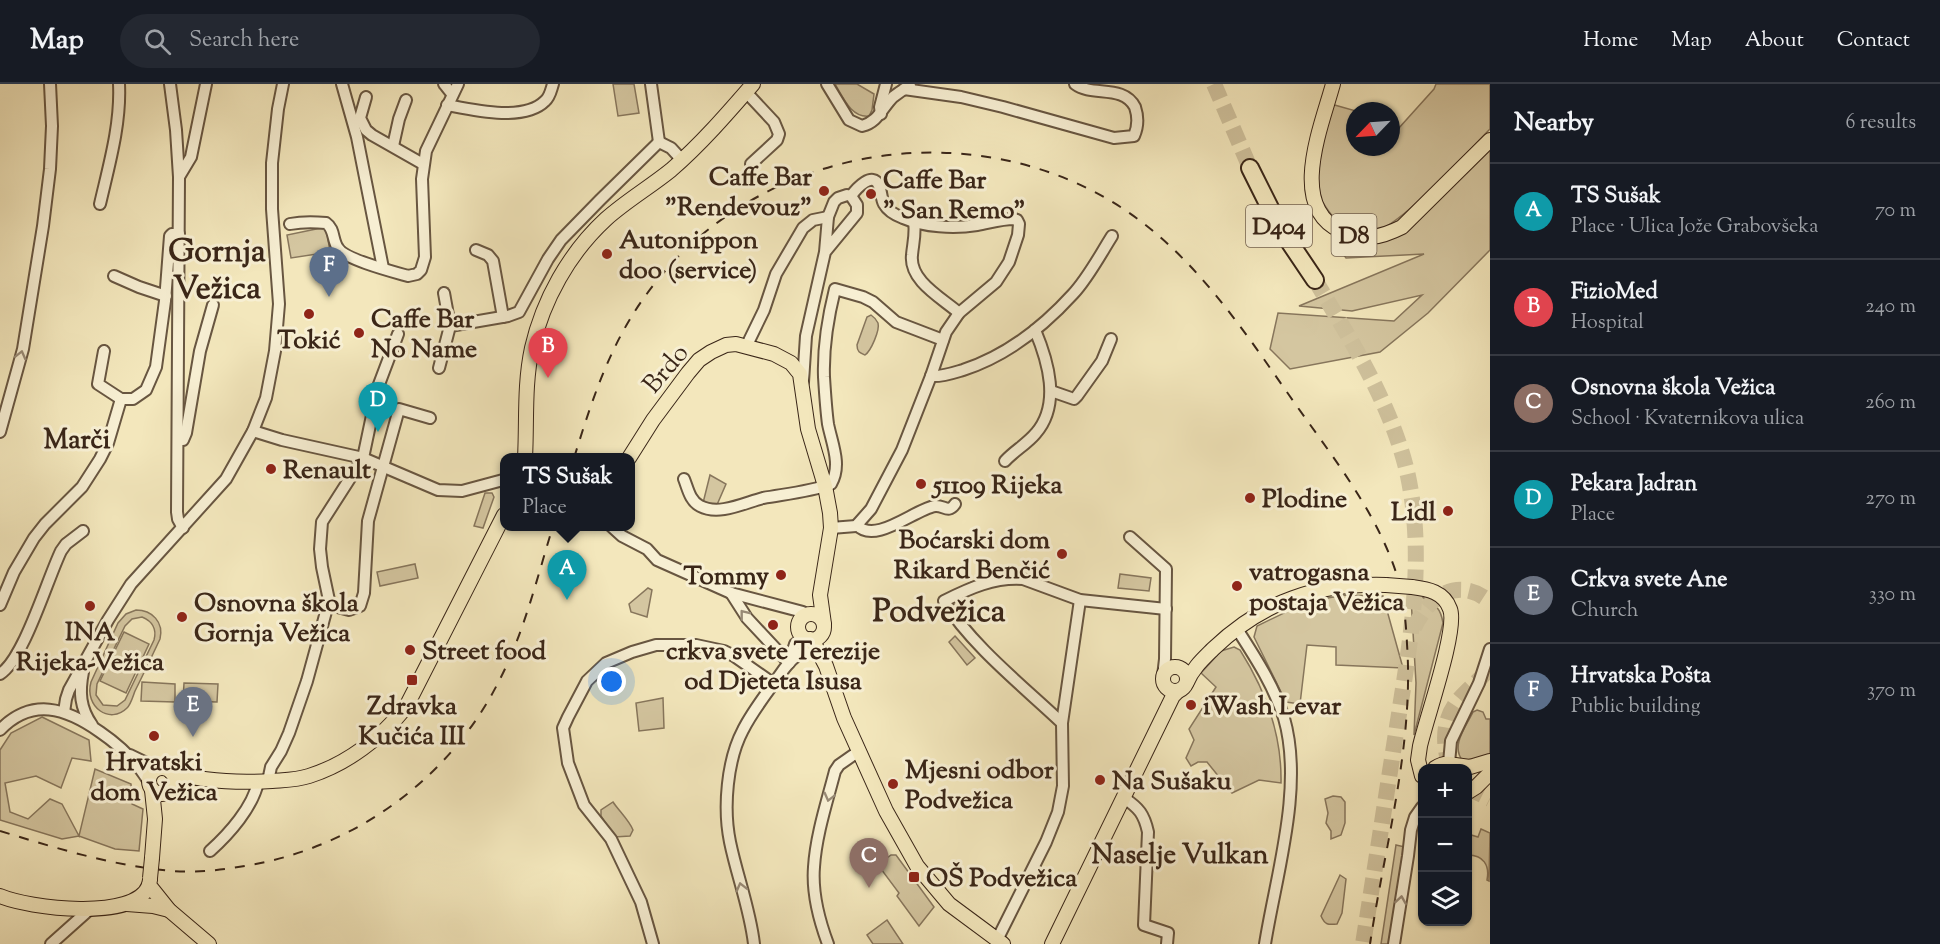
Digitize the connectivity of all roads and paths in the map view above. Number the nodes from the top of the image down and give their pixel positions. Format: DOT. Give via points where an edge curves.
graph roads {
  1 [pos="50,84"];
  2 [pos="118,84"];
  3 [pos="170,84"];
  4 [pos="206,84"];
  5 [pos="283,84"];
  6 [pos="342,84"];
  7 [pos="444,84"];
  8 [pos="553,84"];
  9 [pos="651,84"];
  10 [pos="827,84"];
  11 [pos="886,84"];
  12 [pos="1075,84"];
  13 [pos="1333,84"];
  14 [pos="908,87"];
  15 [pos="750,88"];
  16 [pos="455,89"];
  17 [pos="366,97"];
  18 [pos="406,100"];
  19 [pos="447,105"];
  20 [pos="881,114"];
  21 [pos="1490,140"];
  22 [pos="659,142"];
  23 [pos="393,146"];
  24 [pos="682,160"];
  25 [pos="423,164"];
  26 [pos="751,164"];
  27 [pos="1250,168"];
  28 [pos="179,177"];
  29 [pos="851,196"];
  30 [pos="100,204"];
  31 [pos="828,217"];
  32 [pos="914,221"];
  33 [pos="290,224"];
  34 [pos="179,234"];
  35 [pos="1112,236"];
  36 [pos="476,250"];
  37 [pos="825,252"];
  38 [pos="383,268"];
  39 [pos="114,276"];
  40 [pos="1315,280"];
  41 [pos="444,293"];
  42 [pos="166,296"];
  43 [pos="213,305"];
  44 [pos="959,313"];
  45 [pos="502,317"];
  46 [pos="450,326"];
  47 [pos="1035,330"];
  48 [pos="398,334"];
  49 [pos="806,336"];
  50 [pos="1112,339"];
  51 [pos="943,340"];
  52 [pos="746,346"];
  53 [pos="104,351"];
  54 [pos="791,363"];
  55 [pos="439,368"];
  56 [pos="931,376"];
  57 [pos="803,386"];
  58 [pos="1051,391"];
  59 [pos="122,399"];
  60 [pos="430,418"];
  61 [pos="253,431"];
  62 [pos="0,432"];
  63 [pos="178,440"];
  64 [pos="526,453"];
  65 [pos="632,453"];
  66 [pos="363,458"];
  67 [pos="1005,461"];
  68 [pos="383,467"];
  69 [pos="684,479"];
  70 [pos="500,481"];
  71 [pos="825,486"];
  72 [pos="955,504"];
  73 [pos="500,523"];
  74 [pos="857,525"];
  75 [pos="183,528"];
  76 [pos="831,528"];
  77 [pos="83,531"];
  78 [pos="616,531"];
  79 [pos="1130,537"];
  80 [pos="731,592"];
  81 [pos="820,595"];
  82 [pos="1080,600"];
  83 [pos="330,604"];
  84 [pos="0,605"];
  85 [pos="1166,609"];
  86 [pos="806,613"];
  87 [pos="823,627"];
  88 [pos="1237,629"];
  89 [pos="808,639"];
  90 [pos="1490,650"];
  91 [pos="824,661"];
  92 [pos="789,663"];
  93 [pos="84,666"];
  94 [pos="0,674"];
  95 [pos="1176,675"];
  96 [pos="774,684"];
  97 [pos="69,690"];
  98 [pos="80,694"];
  99 [pos="45,709"];
  100 [pos="66,712"];
  101 [pos="1062,723"];
  102 [pos="94,728"];
  103 [pos="0,730"];
  104 [pos="859,751"];
  105 [pos="125,753"];
  106 [pos="1419,753"];
  107 [pos="1490,761"];
  108 [pos="1419,764"];
  109 [pos="1430,764"];
  110 [pos="1448,764"];
  111 [pos="1472,766"];
  112 [pos="1490,773"];
  113 [pos="167,780"];
  114 [pos="263,781"];
  115 [pos="150,786"];
  116 [pos="1472,790"];
  117 [pos="1124,798"];
  118 [pos="1418,813"];
  119 [pos="155,819"];
  120 [pos="210,851"];
  121 [pos="150,882"];
  122 [pos="0,896"];
  123 [pos="127,904"];
  124 [pos="89,910"];
  125 [pos="169,910"];
  126 [pos="1168,939"];
  127 [pos="1000,942"];
  128 [pos="826,943"];
  129 [pos="51,944"];
  130 [pos="208,944"];
  131 [pos="653,944"];
  132 [pos="754,944"];
  133 [pos="1052,944"];
  134 [pos="1265,944"];
  135 [pos="1394,944"];
  62 -- 1 [label="street, one-way" via="23,349 43,226 50,169"];
  2 -- 30 [label="street" via="117,121"];
  3 -- 28 [label="street"];
  4 -- 28 [label="street" via="190,157"];
  5 -- 61 [label="street" via="272,164 279,286 275,351 266,398"];
  6 -- 38 [label="street" via="357,137"];
  7 -- 16 [label="street"];
  8 -- 19 [label="street" via="545,102 526,112 480,112"];
  9 -- 22 [label="street"];
  10 -- 20 [label="street" via="856,125 868,125"];
  11 -- 20 [label="street"];
  12 -- 14 [label="street" via="1080,88 1114,85 1126,92 1137,114 1134,136 1114,138 982,102"];
  13 -- 21 [label="main road, D8" via="1317,143 1312,193 1328,221 1350,235 1368,238 1402,227"];
  14 -- 20 [label="street"];
  15 -- 24 [label="main road"];
  15 -- 26 [label="street" via="779,134"];
  16 -- 19 [label="street"];
  17 -- 23 [label="street" via="360,113 362,123 372,135"];
  18 -- 23 [label="street"];
  19 -- 25 [label="street"];
  22 -- 24 [label="street"];
  22 -- 45 [label="street" via="561,240 519,312"];
  23 -- 25 [label="street"];
  24 -- 64 [label="main road" via="606,219 562,274 532,347 525,403"];
  25 -- 38 [label="street" via="424,264 413,276"];
  27 -- 40 [label="highway, D404" via="1280,228"];
  28 -- 34 [label="street"];
  29 -- 31 [label="street" via="838,198"];
  29 -- 32 [label="street" via="864,182 872,180 877,182 883,202 892,213"];
  29 -- 37 [label="street" via="857,213"];
  31 -- 37 [label="street"];
  31 -- 52 [label="street" via="813,220 803,228 776,274"];
  32 -- 44 [label="street" via="911,256 916,274"];
  32 -- 44 [label="street" via="962,227 1014,219 1019,224 1004,272"];
  33 -- 38 [label="street" via="326,223 342,253"];
  34 -- 42 [label="street" via="170,236"];
  34 -- 63 [label="street"];
  35 -- 47 [label="street" via="1074,293"];
  36 -- 45 [label="street" via="493,261"];
  37 -- 49 [label="street"];
  39 -- 42 [label="street"];
  41 -- 46 [label="street"];
  42 -- 59 [label="street" via="151,382 140,395"];
  43 -- 63 [label="street" via="202,339 186,433 184,439"];
  44 -- 51 [label="street"];
  45 -- 46 [label="street"];
  46 -- 55 [label="street"];
  47 -- 56 [label="street" via="989,360"];
  47 -- 58 [label="street"];
  48 -- 66 [label="street" via="378,387"];
  49 -- 54 [label="street"];
  49 -- 57 [label="street"];
  50 -- 58 [label="street" via="1102,361 1074,399"];
  51 -- 56 [label="street"];
  51 -- 71 [label="street" via="896,322 863,297 835,289 824,371 836,465 831,484"];
  52 -- 54 [label="main road, Brdo"];
  52 -- 65 [label="main road, Brdo" via="726,345 699,360"];
  53 -- 59 [label="street" via="98,384"];
  54 -- 57 [label="main road"];
  56 -- 74 [label="street" via="898,459 871,509"];
  57 -- 71 [label="main road" via="808,429"];
  58 -- 67 [label="street" via="1049,410 1038,431"];
  59 -- 84 [label="street" via="100,459 82,487 34,538"];
  60 -- 68 [label="street" via="399,409"];
  61 -- 66 [label="street"];
  61 -- 75 [label="street" via="226,479"];
  63 -- 75 [label="street" via="177,512"];
  66 -- 68 [label="street"];
  66 -- 83 [label="street" via="322,522 320,549"];
  68 -- 70 [label="street" via="450,492"];
  68 -- 83 [label="street" via="368,521 360,606 349,610"];
  69 -- 71 [label="street" via="695,503 716,510"];
  71 -- 76 [label="main road"];
  72 -- 74 [label="street" via="948,509 933,506 878,530 867,532"];
  73 -- 114 [label="main road" via="417,688 394,722 365,747 315,774"];
  74 -- 76 [label="street"];
  75 -- 93 [label="street" via="131,584"];
  76 -- 81 [label="main road"];
  77 -- 94 [label="street" via="61,551 19,653"];
  78 -- 80 [label="street" via="647,549 657,560"];
  79 -- 85 [label="street" via="1166,570"];
  80 -- 86 [label="street"];
  92 -- 80 [label="street, one-way" via="747,618"];
  81 -- 86 [label="main road" via="816,606"];
  81 -- 87 [label="main road"];
  82 -- 85 [label="street"];
  82 -- 101 [label="street"];
  82 -- 101 [label="street" via="1013,578 981,584 944,601 984,650"];
  83 -- 114 [label="street" via="289,733"];
  85 -- 95 [label="street"];
  86 -- 87 [label="main road" via="816,615"];
  86 -- 89 [label="main road" via="799,624 800,632"];
  87 -- 89 [label="main road" via="818,638"];
  87 -- 91 [label="main road"];
  88 -- 95 [label="main road"];
  88 -- 106 [label="main road, bridge" via="1269,608 1325,588 1386,585 1431,590 1442,596 1452,616 1449,640"];
  88 -- 134 [label="street" via="1276,696 1289,743 1288,822"];
  89 -- 91 [label="main road"];
  89 -- 92 [label="street" via="795,644"];
  90 -- 110 [label="street" via="1479,683 1450,741"];
  91 -- 92 [label="street" via="811,651 803,651"];
  91 -- 104 [label="main road"];
  92 -- 96 [label="street"];
  93 -- 97 [label="street"];
  93 -- 98 [label="street"];
  95 -- 117 [label="main road" via="1165,715"];
  96 -- 131 [label="street" via="724,651 696,645 656,645 606,663 587,681 567,717 563,728 568,763 584,805 611,839 641,902"];
  132 -- 96 [label="street, one-way" via="729,839 727,797 743,730"];
  97 -- 99 [label="street"];
  97 -- 100 [label="street"];
  98 -- 100 [label="street"];
  98 -- 102 [label="street"];
  99 -- 100 [label="street"];
  99 -- 103 [label="street" via="14,717"];
  100 -- 102 [label="street"];
  101 -- 127 [label="street" via="1063,786 1058,812"];
  102 -- 105 [label="street"];
  104 -- 127 [label="main road" via="917,866 949,904"];
  104 -- 128 [label="street, one-way" via="835,771 813,867"];
  105 -- 113 [label="street"];
  105 -- 115 [label="street"];
  106 -- 108 [label="main road"];
  106 -- 109 [label="main road"];
  107 -- 111 [label="main road"];
  112 -- 116 [label="main road"];
  113 -- 114 [label="main road"];
  113 -- 115 [label="main road" via="159,794"];
  113 -- 115 [label="main road" via="150,775"];
  113 -- 119 [label="main road"];
  114 -- 120 [label="street" via="236,823"];
  115 -- 119 [label="main road"];
  117 -- 126 [label="street" via="1145,817 1148,832 1144,925"];
  117 -- 133 [label="main road"];
  135 -- 118 [label="street, one-way" via="1411,830"];
  119 -- 121 [label="main road, bridge"];
  121 -- 123 [label="main road" via="141,897"];
  121 -- 125 [label="main road"];
  122 -- 124 [label="main road"];
  123 -- 124 [label="main road"];
  123 -- 125 [label="main road"];
  124 -- 129 [label="street"];
  125 -- 130 [label="main road"];
}
